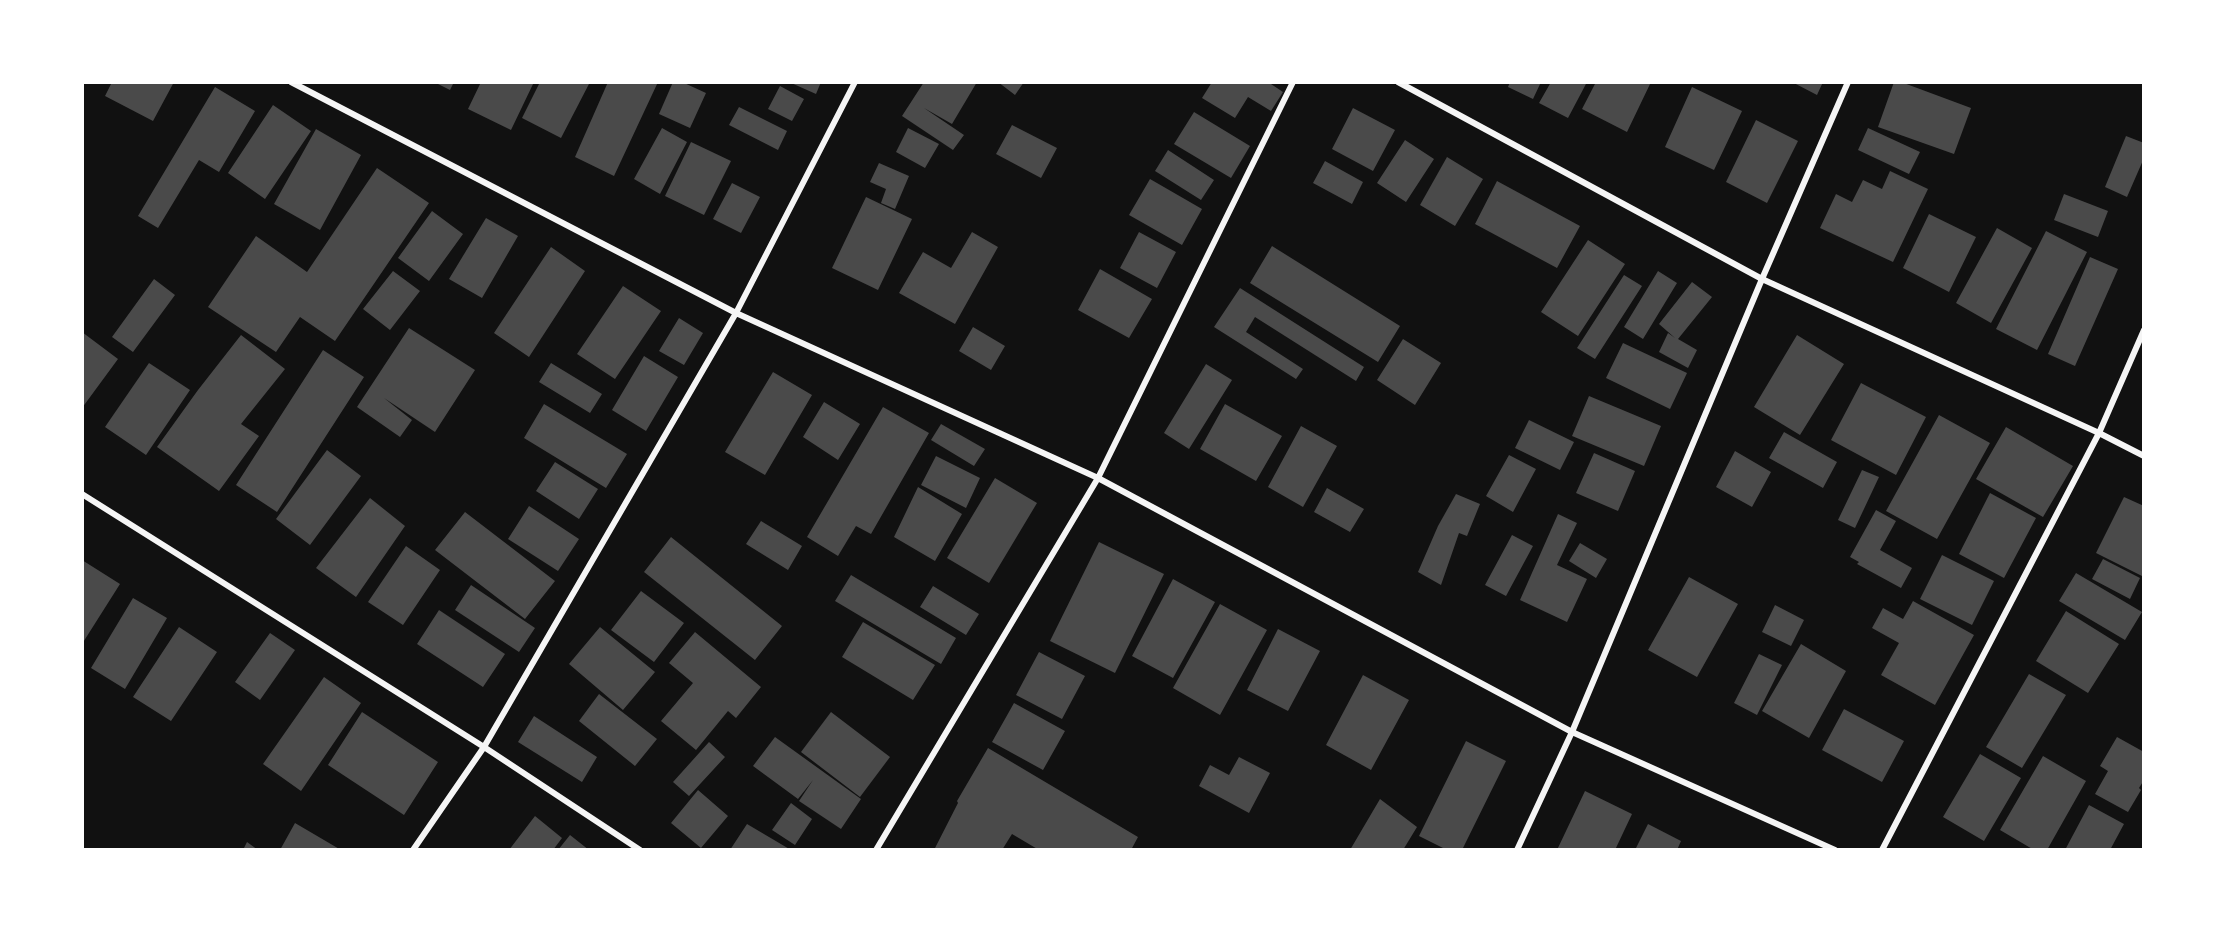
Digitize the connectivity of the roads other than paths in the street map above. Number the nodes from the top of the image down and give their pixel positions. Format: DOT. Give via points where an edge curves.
graph roads {
  1 [pos="291,82"];
  2 [pos="855,82"];
  3 [pos="1293,82"];
  4 [pos="1398,82"];
  5 [pos="1848,82"];
  6 [pos="1762,279"];
  7 [pos="736,313"];
  8 [pos="2144,330"];
  9 [pos="2099,433"];
  10 [pos="2144,456"];
  11 [pos="1098,478"];
  12 [pos="82,494"];
  13 [pos="1572,732"];
  14 [pos="484,747"];
  15 [pos="413,849"];
  16 [pos="640,849"];
  17 [pos="876,849"];
  18 [pos="1517,849"];
  19 [pos="1835,849"];
  20 [pos="1882,849"];
  1 -- 7 [label="street"];
  2 -- 7 [label="street"];
  3 -- 11 [label="street"];
  4 -- 6 [label="street"];
  5 -- 6 [label="street"];
  6 -- 9 [label="street"];
  6 -- 13 [label="street"];
  7 -- 11 [label="street"];
  7 -- 14 [label="street"];
  8 -- 9 [label="street"];
  9 -- 10 [label="street"];
  9 -- 20 [label="street"];
  11 -- 13 [label="street"];
  11 -- 17 [label="street"];
  12 -- 14 [label="street"];
  13 -- 18 [label="street"];
  13 -- 19 [label="street"];
  14 -- 15 [label="street"];
  14 -- 16 [label="street"];
}
